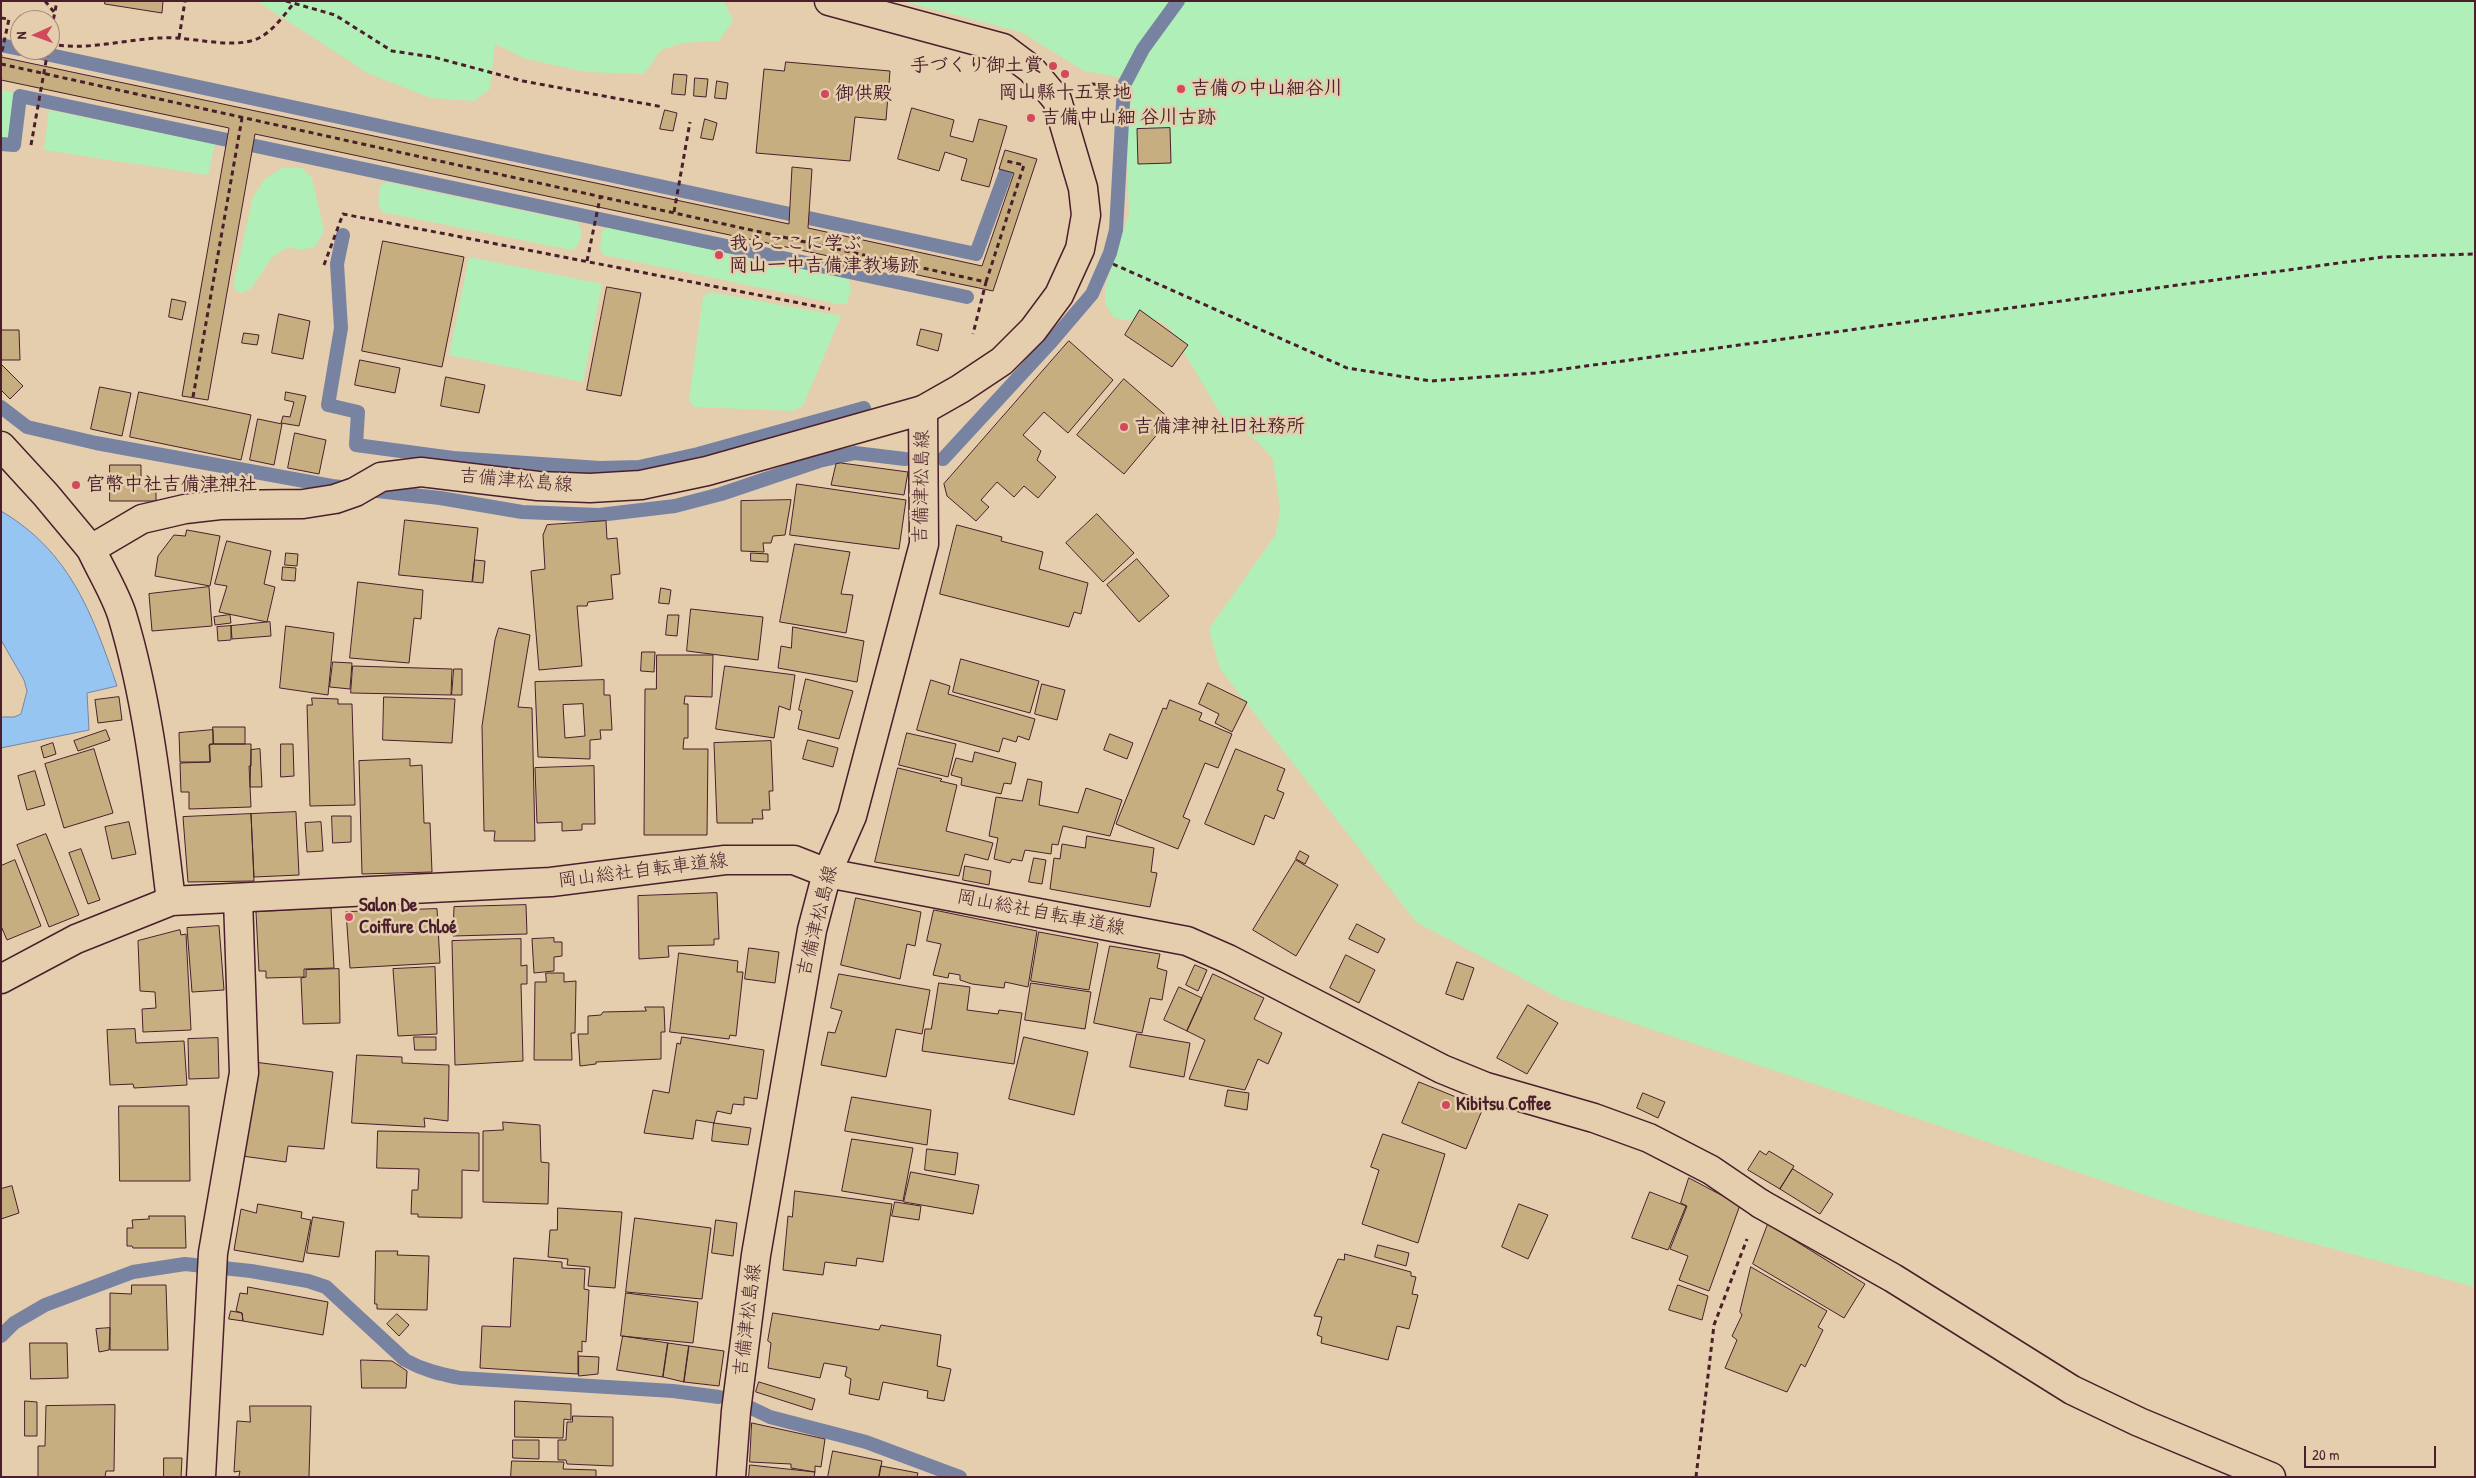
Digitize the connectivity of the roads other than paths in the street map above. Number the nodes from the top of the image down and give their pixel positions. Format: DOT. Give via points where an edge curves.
graph roads {
  1 [pos="829,1"];
  2 [pos="923,410"];
  3 [pos="1,446"];
  4 [pos="91,550"];
  5 [pos="827,873"];
  6 [pos="238,899"];
  7 [pos="170,901"];
  8 [pos="1,979"];
  9 [pos="201,1477"];
  10 [pos="731,1477"];
  11 [pos="2271,1477"];
  1 -- 2 [label="main road" via="1003,48 1031,69 1058,100 1083,188 1086,215 1080,249 1059,295 1033,330 1002,361"];
  2 -- 4 [label="main road, 吉備津松島線" via="707,471 641,485 590,488 538,486 421,472 380,477 335,499 303,504 220,505 142,519"];
  2 -- 5 [label="main road, 吉備津松島線" via="924,544 852,816"];
  3 -- 4 [label="main road"];
  4 -- 7 [label="main road" via="121,613 137,672 154,762"];
  5 -- 6 [label="main road, 岡山総社自転車道線" via="794,860 725,860 551,882"];
  5 -- 10 [label="main road, 吉備津松島線" via="812,930 756,1255"];
  5 -- 11 [label="main road, 岡山総社自転車道線" via="1187,941 1442,1069 1486,1087 1594,1118 1649,1138 1711,1170 1761,1204 1893,1278 2072,1390"];
  6 -- 7 [label="main road, 岡山総社自転車道線"];
  6 -- 9 [label="main road" via="244,1074 213,1253"];
  7 -- 8 [label="main road, 岡山総社自転車道線" via="76,939"];
}
